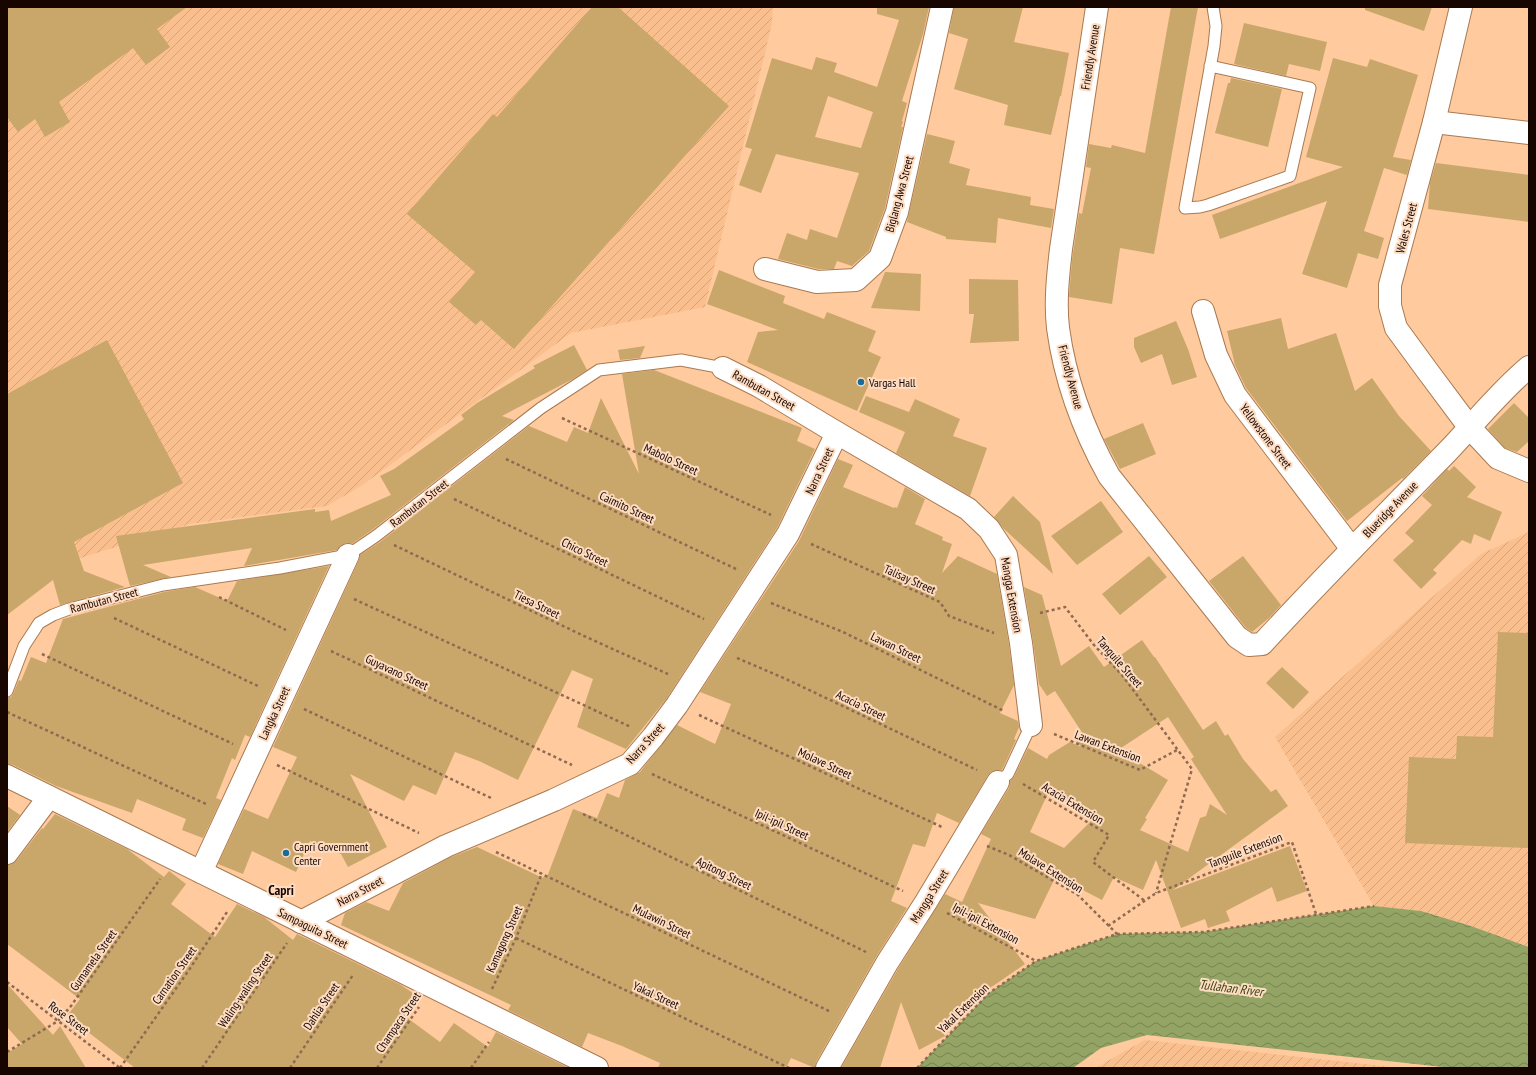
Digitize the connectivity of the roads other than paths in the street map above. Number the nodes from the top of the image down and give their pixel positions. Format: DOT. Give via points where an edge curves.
graph roads {
  1 [pos="942,7"];
  2 [pos="1097,7"];
  3 [pos="1213,7"];
  4 [pos="1461,7"];
  5 [pos="1210,66"];
  6 [pos="1434,122"];
  7 [pos="1529,132"];
  8 [pos="765,269"];
  9 [pos="1203,310"];
  10 [pos="1529,367"];
  11 [pos="723,368"];
  12 [pos="1470,428"];
  13 [pos="837,433"];
  14 [pos="1529,472"];
  15 [pos="1352,549"];
  16 [pos="348,555"];
  17 [pos="1249,645"];
  18 [pos="7,691"];
  19 [pos="1031,725"];
  20 [pos="7,776"];
  21 [pos="1003,778"];
  22 [pos="50,797"];
  23 [pos="7,854"];
  24 [pos="201,872"];
  25 [pos="302,922"];
  26 [pos="597,1068"];
  27 [pos="827,1068"];
  1 -- 8 [label="street, Biglang Awa Street" via="897,212 880,258 856,280 818,282"];
  2 -- 17 [label="street, Friendly Avenue" via="1057,288 1058,328 1066,370 1084,422 1109,476 1237,638"];
  3 -- 5 [label="lane" via="1216,26"];
  4 -- 6 [label="street, Wales Street"];
  5 -- 5 [label="lane" via="1198,133 1185,208 1208,205 1290,176 1310,88"];
  6 -- 7 [label="street"];
  6 -- 12 [label="street, Wales Street" via="1390,285 1390,306 1396,328"];
  9 -- 15 [label="street, Yellowstone Street" via="1216,355 1236,395"];
  10 -- 12 [label="street, Blueridge Avenue" via="1515,378"];
  11 -- 13 [label="street, Rambutan Street" via="760,386"];
  11 -- 16 [label="lane, Rambutan Street" via="681,360 599,370 541,408"];
  12 -- 14 [label="street, Wales Street" via="1498,458"];
  12 -- 15 [label="street, Blueridge Avenue"];
  13 -- 19 [label="street, Mangga Extension" via="968,509 989,529 1006,555 1021,643"];
  13 -- 25 [label="street, Narra Street" via="791,530 677,705 630,764 446,846"];
  15 -- 17 [label="street, Blueridge Avenue" via="1262,644"];
  16 -- 18 [label="lane, Rambutan Street" via="164,585 53,615 39,623 24,646"];
  16 -- 24 [label="street, Langka Street"];
  19 -- 21 [label="lane, Mangga Street"];
  20 -- 22 [label="street, Sampaguita Street"];
  21 -- 27 [label="street, Mangga Street" via="887,963"];
  22 -- 23 [label="street"];
  22 -- 24 [label="street, Sampaguita Street"];
  24 -- 25 [label="street, Sampaguita Street"];
  25 -- 26 [label="street, Sampaguita Street"];
}
